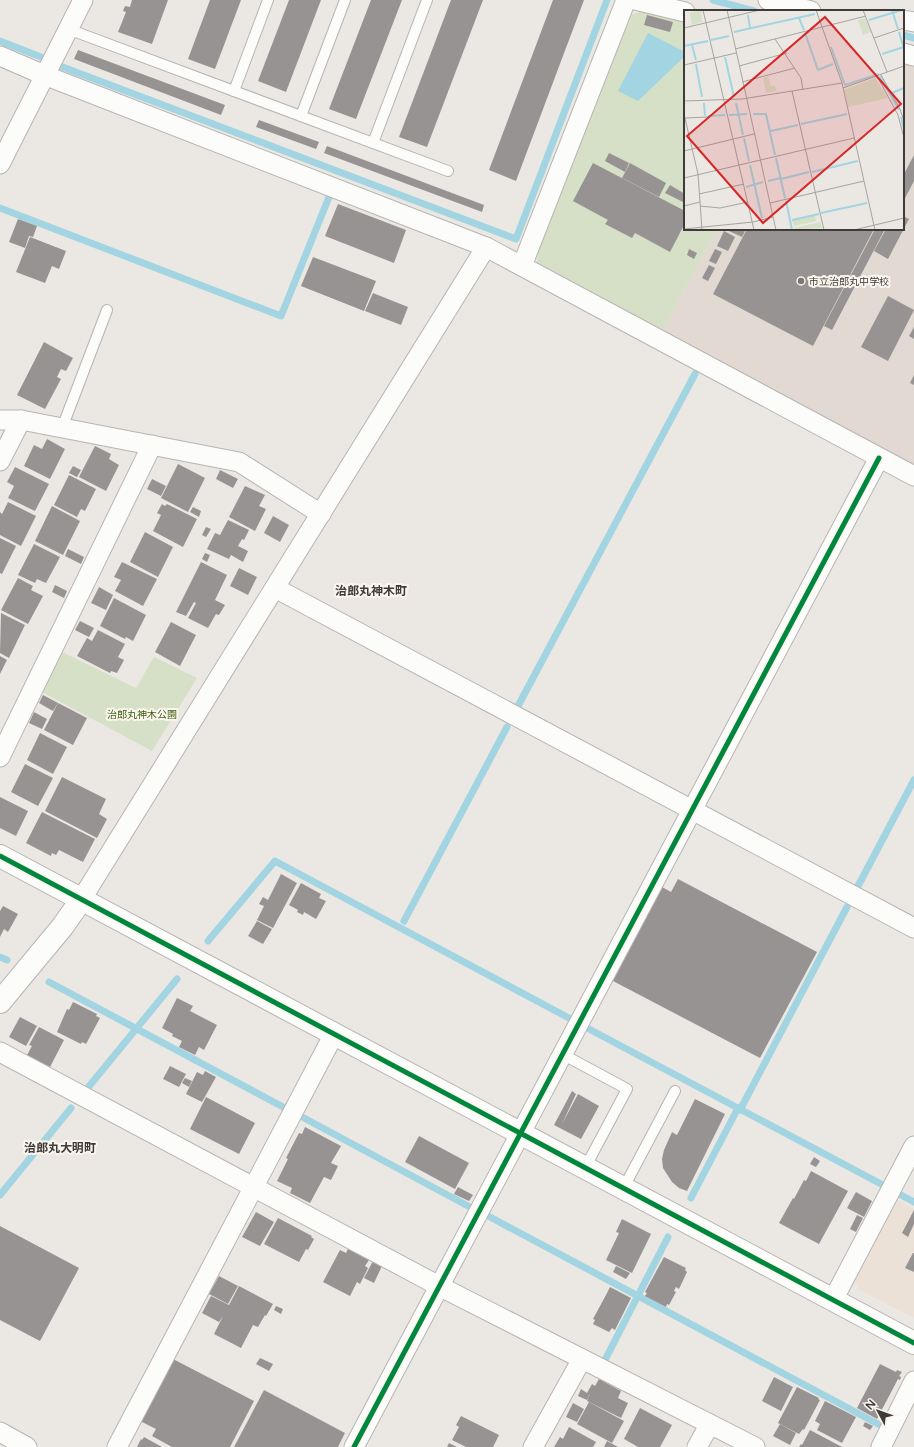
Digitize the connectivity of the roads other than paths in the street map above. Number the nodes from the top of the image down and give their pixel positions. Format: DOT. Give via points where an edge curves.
graph roads {
  1 [pos="83,0"];
  2 [pos="268,0"];
  3 [pos="345,0"];
  4 [pos="427,0"];
  5 [pos="626,0"];
  6 [pos="635,0"];
  7 [pos="768,0"];
  8 [pos="807,10"];
  9 [pos="684,12"];
  10 [pos="904,20"];
  11 [pos="914,22"];
  12 [pos="68,30"];
  13 [pos="904,53"];
  14 [pos="0,56"];
  15 [pos="914,56"];
  16 [pos="44,75"];
  17 [pos="234,91"];
  18 [pos="301,116"];
  19 [pos="373,143"];
  20 [pos="0,164"];
  21 [pos="448,171"];
  22 [pos="486,247"];
  23 [pos="522,266"];
  24 [pos="107,310"];
  25 [pos="0,420"];
  26 [pos="20,420"];
  27 [pos="62,428"];
  28 [pos="152,445"];
  29 [pos="879,458"];
  30 [pos="0,461"];
  31 [pos="914,476"];
  32 [pos="321,514"];
  33 [pos="275,588"];
  34 [pos="0,757"];
  35 [pos="692,810"];
  36 [pos="0,856"];
  37 [pos="81,900"];
  38 [pos="914,928"];
  39 [pos="0,1002"];
  40 [pos="334,1034"];
  41 [pos="0,1052"];
  42 [pos="562,1054"];
  43 [pos="675,1092"];
  44 [pos="520,1134"];
  45 [pos="914,1146"];
  46 [pos="585,1168"];
  47 [pos="254,1188"];
  48 [pos="623,1189"];
  49 [pos="439,1286"];
  50 [pos="833,1300"];
  51 [pos="914,1342"];
  52 [pos="582,1359"];
  53 [pos="914,1380"];
  54 [pos="710,1424"];
  55 [pos="0,1432"];
  56 [pos="27,1447"];
  57 [pos="117,1447"];
  58 [pos="354,1447"];
  59 [pos="533,1447"];
  60 [pos="697,1447"];
  61 [pos="756,1447"];
  62 [pos="881,1447"];
  1 -- 12 [label="street"];
  2 -- 17 [label="lane"];
  3 -- 18 [label="lane"];
  4 -- 19 [label="lane"];
  5 -- 23 [label="street"];
  6 -- 9 [label="street"];
  7 -- 8 [label="street"];
  10 -- 11 [label="street"];
  12 -- 16 [label="street"];
  12 -- 17 [label="lane"];
  13 -- 15 [label="street"];
  14 -- 16 [label="street"];
  16 -- 20 [label="street"];
  16 -- 22 [label="street"];
  17 -- 18 [label="lane"];
  18 -- 19 [label="lane"];
  19 -- 21 [label="lane"];
  22 -- 23 [label="street"];
  22 -- 32 [label="street"];
  23 -- 29 [label="street"];
  24 -- 27 [label="lane"];
  25 -- 26 [label="street"];
  26 -- 27 [label="street"];
  26 -- 30 [label="street"];
  27 -- 28 [label="street"];
  28 -- 32 [label="street" via="239,462"];
  28 -- 34 [label="street"];
  29 -- 31 [label="street"];
  29 -- 35 [label="street"];
  32 -- 33 [label="street"];
  33 -- 35 [label="street"];
  33 -- 37 [label="street"];
  35 -- 38 [label="street"];
  35 -- 42 [label="street"];
  36 -- 37 [label="street"];
  37 -- 39 [label="street" via="63,926"];
  37 -- 40 [label="street"];
  40 -- 44 [label="street"];
  40 -- 47 [label="street"];
  41 -- 47 [label="street"];
  42 -- 44 [label="street"];
  42 -- 46 [label="lane" via="627,1089"];
  43 -- 48 [label="lane"];
  44 -- 46 [label="street"];
  44 -- 49 [label="street"];
  45 -- 50 [label="street"];
  46 -- 48 [label="street"];
  47 -- 49 [label="street"];
  47 -- 57 [label="street"];
  48 -- 50 [label="street"];
  49 -- 52 [label="street"];
  49 -- 58 [label="street"];
  50 -- 51 [label="street"];
  52 -- 54 [label="street"];
  52 -- 59 [label="street"];
  53 -- 62 [label="street"];
  54 -- 60 [label="street"];
  54 -- 61 [label="street"];
  55 -- 56 [label="street"];
}
